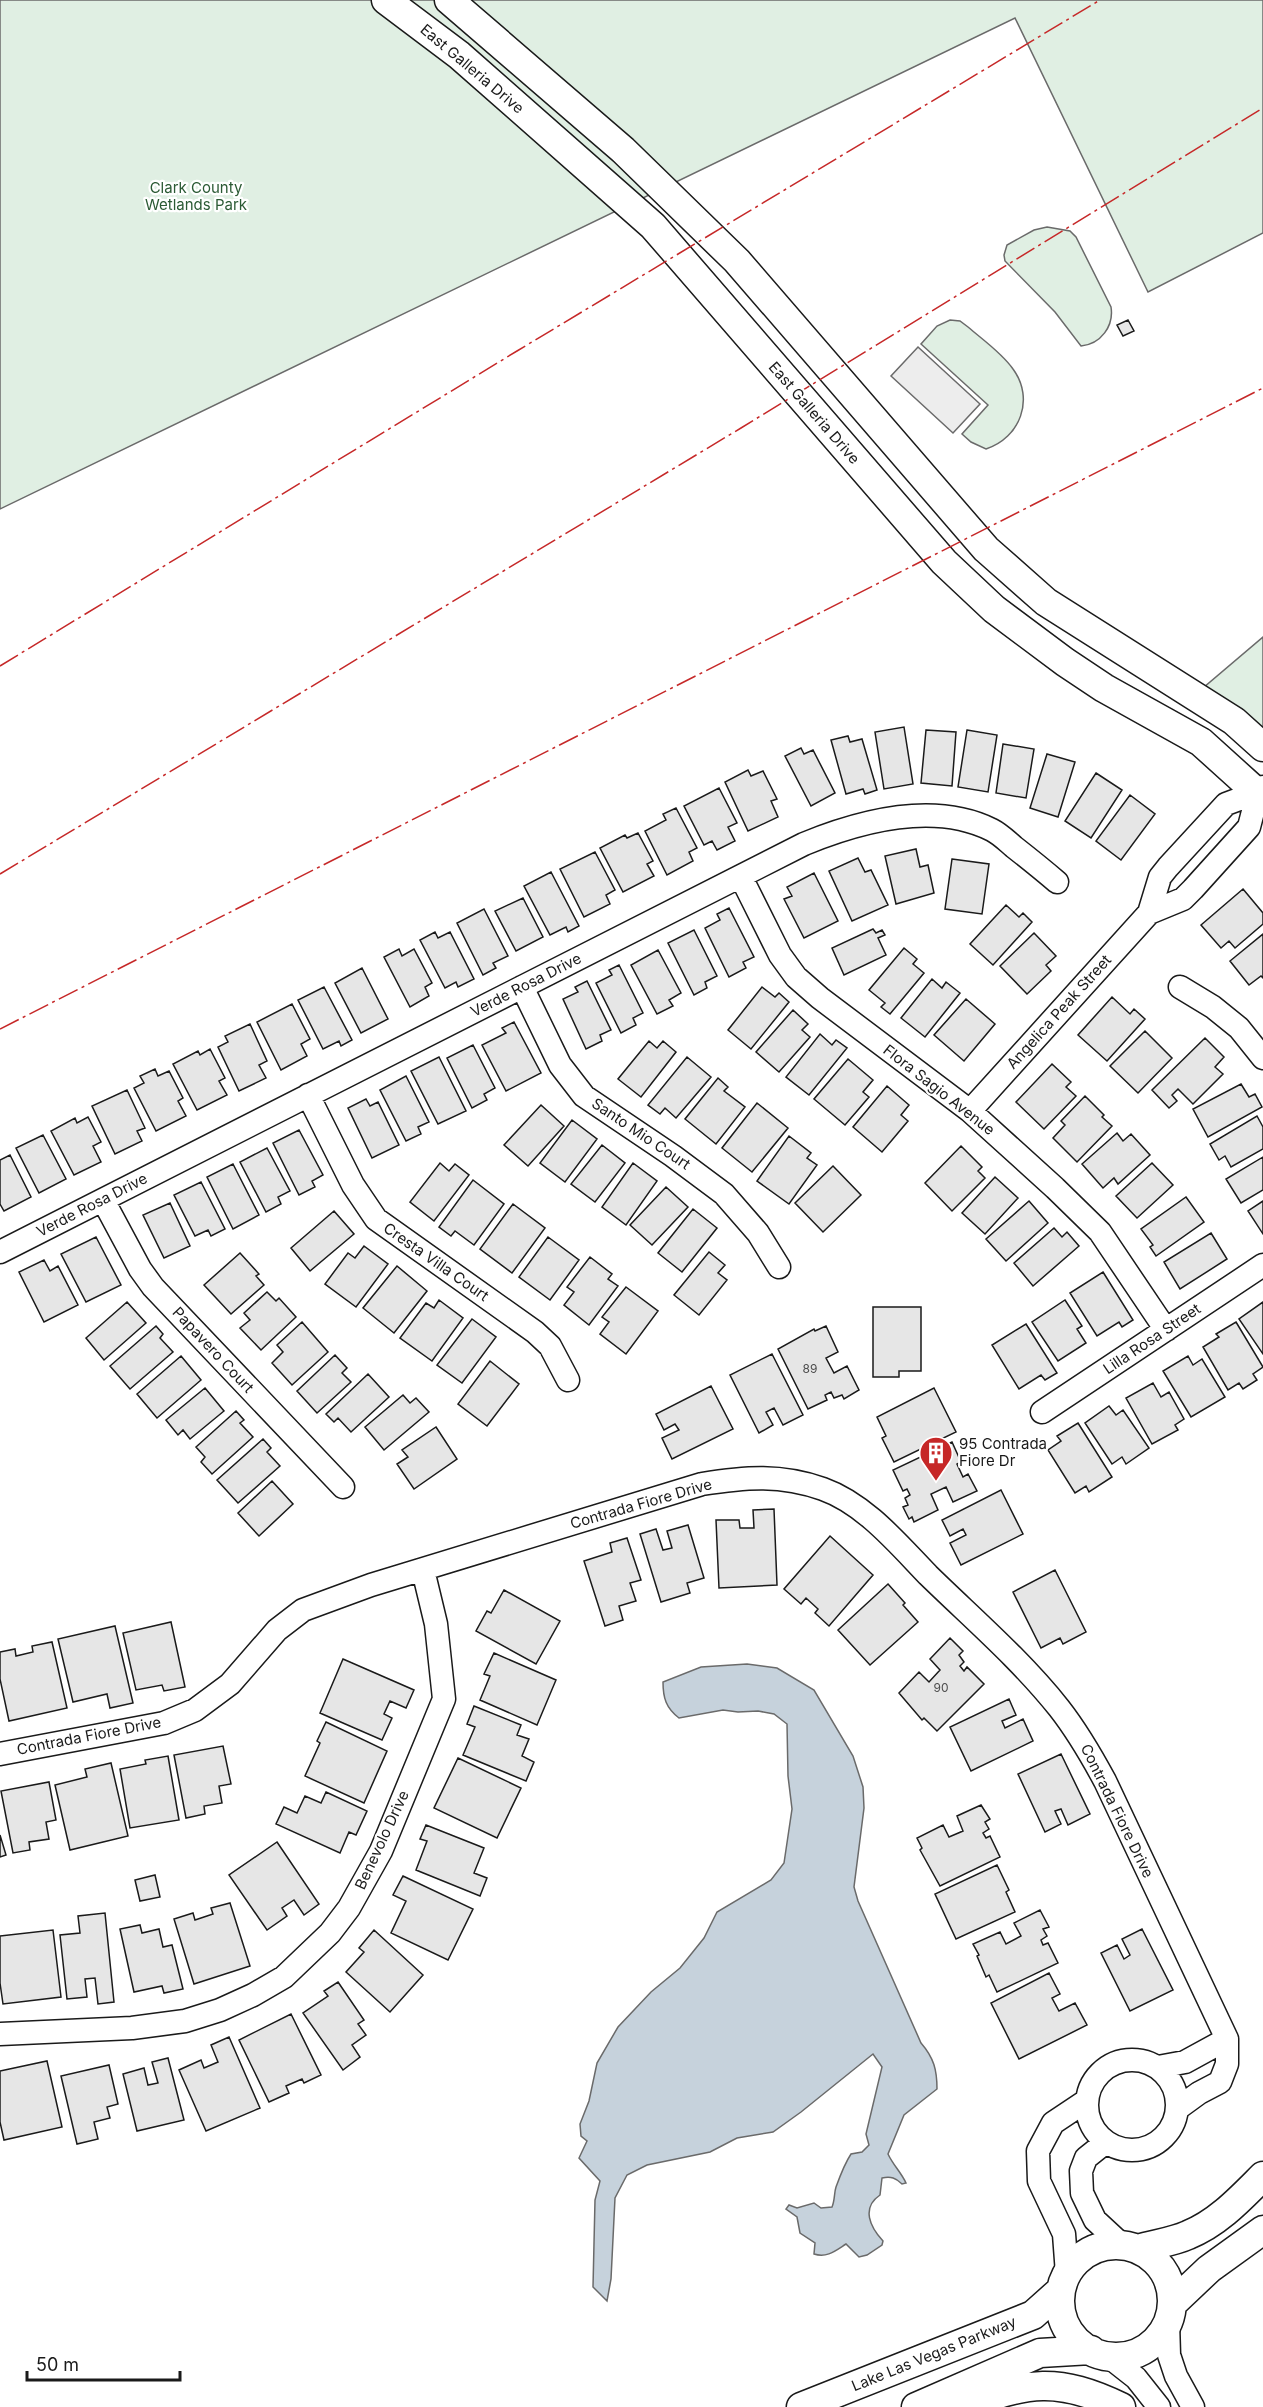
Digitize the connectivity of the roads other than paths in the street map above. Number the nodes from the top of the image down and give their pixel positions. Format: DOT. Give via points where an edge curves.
graph roads {
  1 [pos="386,0"];
  2 [pos="449,0"];
  3 [pos="905,457"];
  4 [pos="875,483"];
  5 [pos="1263,747"];
  6 [pos="1261,792"];
  7 [pos="741,877"];
  8 [pos="1057,882"];
  9 [pos="1149,913"];
  10 [pos="522,987"];
  11 [pos="1180,987"];
  12 [pos="1263,1058"];
  13 [pos="308,1095"];
  14 [pos="970,1111"];
  15 [pos="103,1200"];
  16 [pos="0,1252"];
  17 [pos="1263,1265"];
  18 [pos="779,1267"];
  19 [pos="1166,1330"];
  20 [pos="568,1380"];
  21 [pos="1042,1413"];
  22 [pos="342,1487"];
  23 [pos="423,1570"];
  24 [pos="0,1754"];
  25 [pos="0,2034"];
  26 [pos="1227,2039"];
  27 [pos="1158,2067"];
  28 [pos="1086,2101"];
  29 [pos="1177,2109"];
  30 [pos="1106,2142"];
  31 [pos="1263,2176"];
  32 [pos="1263,2230"];
  33 [pos="1130,2247"];
  34 [pos="1064,2282"];
  35 [pos="1170,2313"];
  36 [pos="1099,2353"];
  37 [pos="801,2407"];
  38 [pos="916,2407"];
  39 [pos="963,2407"];
  40 [pos="1122,2407"];
  41 [pos="1159,2407"];
  42 [pos="1192,2407"];
  1 -- 4 [label="main road, East Galleria Drive" via="459,55 653,226"];
  2 -- 3 [label="main road" via="623,150 737,261"];
  3 -- 4 [label="main road"];
  3 -- 5 [label="main road" via="986,549 1046,602 1234,721"];
  4 -- 6 [label="main road, East Galleria Drive" via="944,562 994,609 1104,688 1201,742"];
  6 -- 9 [label="street, Angelica Peak Street" via="1249,827 1193,890 1183,899"];
  6 -- 9 [label="street, Angelica Peak Street" via="1226,804 1160,877"];
  7 -- 8 [label="street, Verde Rosa Drive" via="842,829 919,816 958,819 993,830"];
  7 -- 10 [label="street, Verde Rosa Drive"];
  7 -- 14 [label="street, Flora Sagio Avenue" via="780,955 796,977"];
  9 -- 14 [label="street, Angelica Peak Street"];
  10 -- 13 [label="street, Verde Rosa Drive"];
  10 -- 18 [label="street, Santo Mio Court" via="560,1065 584,1096 724,1194 758,1233"];
  11 -- 12 [label="street" via="1239,1028"];
  13 -- 15 [label="street, Verde Rosa Drive"];
  13 -- 20 [label="street, Cresta Villa Court" via="362,1202 376,1219 535,1332 550,1346"];
  14 -- 19 [label="street, Flora Sagio Avenue" via="1100,1232"];
  15 -- 16 [label="street, Verde Rosa Drive"];
  15 -- 22 [label="street, Papavero Court" via="153,1287"];
  17 -- 19 [label="street, Lilla Rosa Street"];
  19 -- 21 [label="street, Lilla Rosa Street"];
  23 -- 24 [label="street, Contrada Fiore Drive" via="303,1610 277,1630 230,1684 195,1710 164,1723"];
  23 -- 25 [label="street, Benevolo Drive" via="436,1624 444,1699 381,1851 350,1908 330,1933 277,1981 228,2006 185,2021 132,2028"];
  23 -- 26 [label="street, Contrada Fiore Drive" via="702,1484 747,1477 777,1478 825,1489 882,1529 1039,1684 1082,1740"];
  26 -- 27 [label="street" via="1185,2062"];
  26 -- 29 [label="street, Contrada Fiore Drive" via="1227,2064 1220,2082"];
  27 -- 28 [label="street" via="1135,2059 1113,2064 1094,2079"];
  27 -- 29 [label="street" via="1173,2085"];
  28 -- 30 [label="street" via="1091,2124"];
  28 -- 34 [label="street" via="1053,2123 1038,2151 1039,2181 1064,2234"];
  29 -- 30 [label="street" via="1169,2131 1151,2146 1128,2150"];
  30 -- 33 [label="street" via="1086,2158 1081,2171 1082,2193 1095,2220"];
  31 -- 33 [label="main road" via="1232,2207 1188,2235"];
  32 -- 35 [label="main road" via="1209,2269"];
  33 -- 34 [label="main road" via="1106,2246 1090,2251 1077,2261"];
  33 -- 35 [label="main road" via="1152,2257 1163,2270 1171,2286"];
  34 -- 36 [label="main road" via="1061,2307 1065,2323 1076,2339"];
  34 -- 37 [label="main road, Lake Las Vegas Parkway" via="1033,2315"];
  35 -- 36 [label="main road" via="1159,2338 1144,2349 1127,2356"];
  35 -- 42 [label="street" via="1169,2355"];
  36 -- 38 [label="main road" via="1040,2353"];
  36 -- 41 [label="street" via="1136,2378"];
  39 -- 40 [label="main road" via="994,2394 1031,2386 1066,2386"];
}
